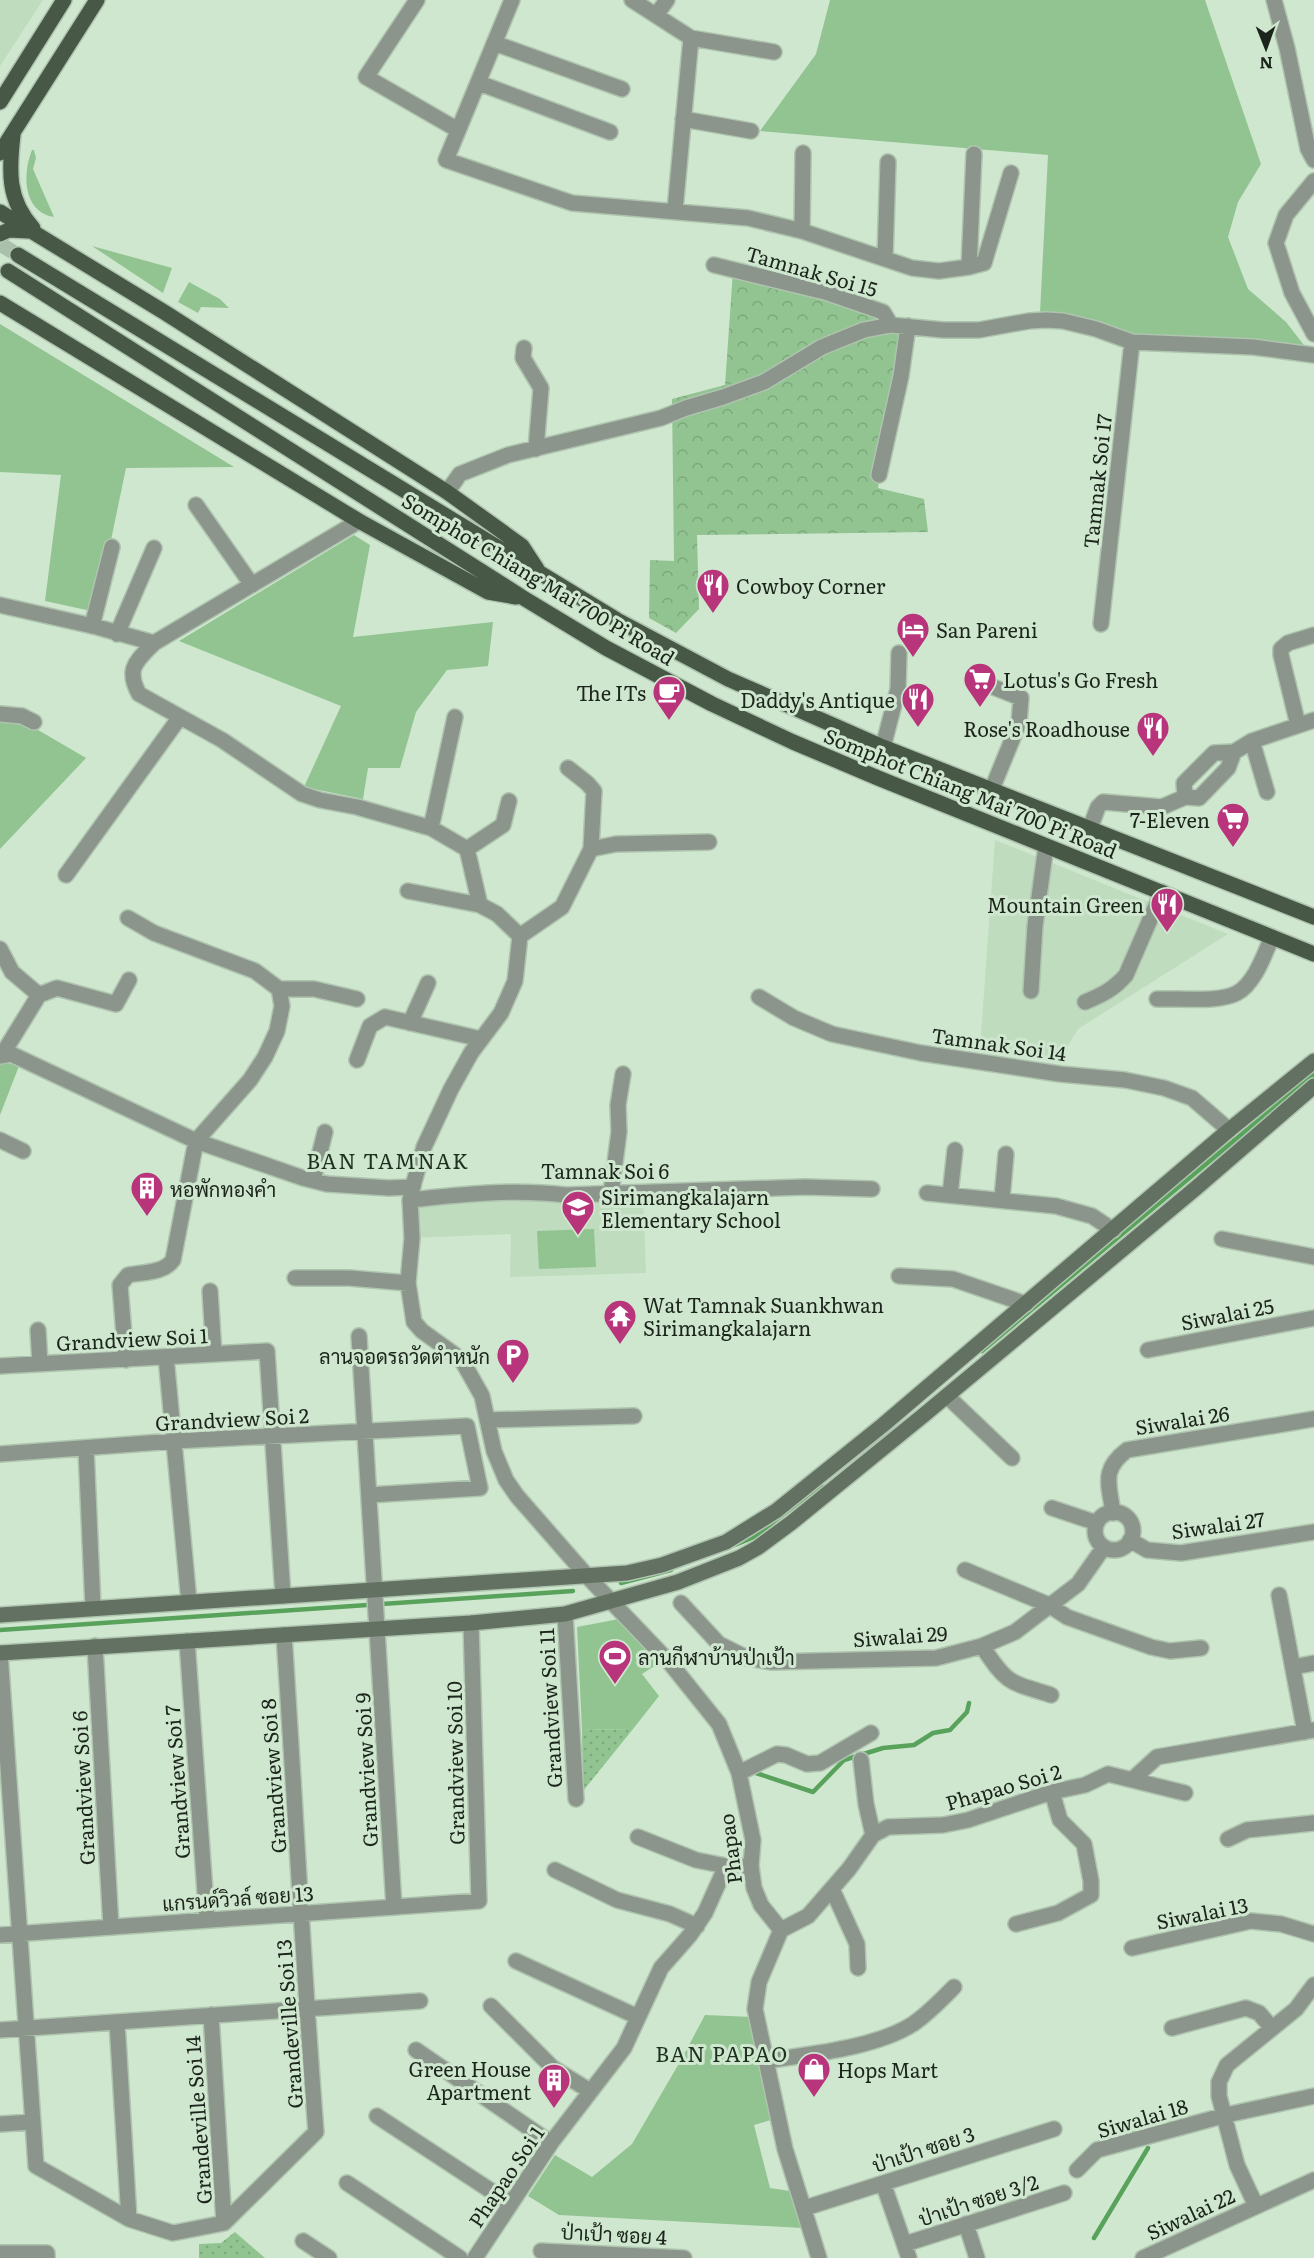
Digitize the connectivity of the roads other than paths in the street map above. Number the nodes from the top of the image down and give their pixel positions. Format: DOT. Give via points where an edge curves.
graph roads {
  1 [pos="64,0"];
  2 [pos="97,0"];
  3 [pos="417,0"];
  4 [pos="512,0"];
  5 [pos="632,0"];
  6 [pos="667,0"];
  7 [pos="1274,0"];
  8 [pos="657,14"];
  9 [pos="691,38"];
  10 [pos="494,43"];
  11 [pos="774,52"];
  12 [pos="479,83"];
  13 [pos="622,89"];
  14 [pos="0,102"];
  15 [pos="682,120"];
  16 [pos="458,130"];
  17 [pos="751,131"];
  18 [pos="13,132"];
  19 [pos="610,132"];
  20 [pos="0,153"];
  21 [pos="803,153"];
  22 [pos="974,154"];
  23 [pos="1314,160"];
  24 [pos="888,162"];
  25 [pos="1011,173"];
  26 [pos="1314,181"];
  27 [pos="675,210"];
  28 [pos="0,212"];
  29 [pos="802,231"];
  30 [pos="0,234"];
  31 [pos="37,235"];
  32 [pos="18,255"];
  33 [pos="885,259"];
  34 [pos="714,265"];
  35 [pos="969,267"];
  36 [pos="9,271"];
  37 [pos="0,303"];
  38 [pos="891,325"];
  39 [pos="908,326"];
  40 [pos="1314,334"];
  41 [pos="1132,342"];
  42 [pos="524,348"];
  43 [pos="1314,355"];
  44 [pos="536,449"];
  45 [pos="879,475"];
  46 [pos="447,492"];
  47 [pos="196,505"];
  48 [pos="358,521"];
  49 [pos="112,547"];
  50 [pos="154,548"];
  51 [pos="540,574"];
  52 [pos="252,585"];
  53 [pos="525,599"];
  54 [pos="0,605"];
  55 [pos="1101,624"];
  56 [pos="92,626"];
  57 [pos="117,634"];
  58 [pos="1314,636"];
  59 [pos="154,643"];
  60 [pos="899,652"];
  61 [pos="978,681"];
  62 [pos="0,714"];
  63 [pos="180,717"];
  64 [pos="455,717"];
  65 [pos="1314,720"];
  66 [pos="34,722"];
  67 [pos="1298,725"];
  68 [pos="1252,741"];
  69 [pos="883,747"];
  70 [pos="1234,752"];
  71 [pos="568,768"];
  72 [pos="992,789"];
  73 [pos="1267,792"];
  74 [pos="1185,797"];
  75 [pos="509,801"];
  76 [pos="431,828"];
  77 [pos="1090,828"];
  78 [pos="709,842"];
  79 [pos="1046,846"];
  80 [pos="467,849"];
  81 [pos="591,849"];
  82 [pos="66,875"];
  83 [pos="408,891"];
  84 [pos="1162,892"];
  85 [pos="480,905"];
  86 [pos="1314,917"];
  87 [pos="128,918"];
  88 [pos="520,936"];
  89 [pos="1272,937"];
  90 [pos="0,949"];
  91 [pos="1314,954"];
  92 [pos="129,980"];
  93 [pos="428,982"];
  94 [pos="279,989"];
  95 [pos="1031,991"];
  96 [pos="39,995"];
  97 [pos="759,997"];
  98 [pos="357,999"];
  99 [pos="1157,999"];
  100 [pos="1085,1002"];
  101 [pos="410,1023"];
  102 [pos="481,1039"];
  103 [pos="1,1055"];
  104 [pos="357,1060"];
  105 [pos="1314,1061"];
  106 [pos="622,1074"];
  107 [pos="1314,1086"];
  108 [pos="1229,1130"];
  109 [pos="325,1132"];
  110 [pos="0,1140"];
  111 [pos="196,1140"];
  112 [pos="955,1150"];
  113 [pos="23,1152"];
  114 [pos="1006,1154"];
  115 [pos="314,1180"];
  116 [pos="872,1189"];
  117 [pos="611,1193"];
  118 [pos="927,1193"];
  119 [pos="411,1194"];
  120 [pos="950,1195"];
  121 [pos="1002,1199"];
  122 [pos="1113,1230"];
  123 [pos="1222,1239"];
  124 [pos="1314,1257"];
  125 [pos="900,1276"];
  126 [pos="295,1278"];
  127 [pos="408,1283"];
  128 [pos="210,1291"];
  129 [pos="1036,1305"];
  130 [pos="1314,1318"];
  131 [pos="38,1330"];
  132 [pos="359,1336"];
  133 [pos="1148,1350"];
  134 [pos="214,1354"];
  135 [pos="166,1357"];
  136 [pos="126,1360"];
  137 [pos="39,1364"];
  138 [pos="0,1366"];
  139 [pos="947,1396"];
  140 [pos="634,1416"];
  141 [pos="1314,1419"];
  142 [pos="487,1420"];
  143 [pos="366,1432"];
  144 [pos="272,1437"];
  145 [pos="175,1441"];
  146 [pos="86,1448"];
  147 [pos="0,1454"];
  148 [pos="1012,1458"];
  149 [pos="369,1495"];
  150 [pos="1052,1508"];
  151 [pos="1113,1512"];
  152 [pos="1097,1523"];
  153 [pos="1314,1532"];
  154 [pos="1130,1540"];
  155 [pos="1104,1547"];
  156 [pos="965,1570"];
  157 [pos="587,1576"];
  158 [pos="1279,1595"];
  159 [pos="283,1596"];
  160 [pos="375,1596"];
  161 [pos="613,1601"];
  162 [pos="189,1602"];
  163 [pos="681,1603"];
  164 [pos="1049,1605"];
  165 [pos="93,1608"];
  166 [pos="0,1610"];
  167 [pos="565,1614"];
  168 [pos="471,1623"];
  169 [pos="377,1624"];
  170 [pos="284,1635"];
  171 [pos="187,1641"];
  172 [pos="95,1646"];
  173 [pos="982,1646"];
  174 [pos="1201,1648"];
  175 [pos="0,1653"];
  176 [pos="1314,1663"];
  177 [pos="1293,1667"];
  178 [pos="1051,1695"];
  179 [pos="1310,1731"];
  180 [pos="871,1733"];
  181 [pos="861,1760"];
  182 [pos="739,1773"];
  183 [pos="1133,1779"];
  184 [pos="1052,1792"];
  185 [pos="1185,1793"];
  186 [pos="576,1800"];
  187 [pos="1314,1823"];
  188 [pos="873,1835"];
  189 [pos="638,1837"];
  190 [pos="1228,1839"];
  191 [pos="726,1866"];
  192 [pos="751,1866"];
  193 [pos="555,1870"];
  194 [pos="832,1889"];
  195 [pos="479,1901"];
  196 [pos="394,1907"];
  197 [pos="302,1914"];
  198 [pos="207,1920"];
  199 [pos="1016,1924"];
  200 [pos="697,1926"];
  201 [pos="111,1927"];
  202 [pos="781,1930"];
  203 [pos="19,1934"];
  204 [pos="1314,1934"];
  205 [pos="0,1935"];
  206 [pos="1132,1948"];
  207 [pos="516,1961"];
  208 [pos="858,1968"];
  209 [pos="1314,1985"];
  210 [pos="954,1987"];
  211 [pos="420,2001"];
  212 [pos="492,2006"];
  213 [pos="306,2008"];
  214 [pos="211,2015"];
  215 [pos="638,2017"];
  216 [pos="117,2022"];
  217 [pos="27,2028"];
  218 [pos="1172,2028"];
  219 [pos="1272,2028"];
  220 [pos="0,2030"];
  221 [pos="416,2050"];
  222 [pos="766,2061"];
  223 [pos="590,2091"];
  224 [pos="1314,2096"];
  225 [pos="1226,2115"];
  226 [pos="377,2116"];
  227 [pos="33,2122"];
  228 [pos="0,2124"];
  229 [pos="1054,2129"];
  230 [pos="551,2143"];
  231 [pos="1077,2170"];
  232 [pos="1314,2180"];
  233 [pos="347,2183"];
  234 [pos="883,2183"];
  235 [pos="1064,2193"];
  236 [pos="511,2204"];
  237 [pos="1256,2206"];
  238 [pos="805,2208"];
  239 [pos="129,2219"];
  240 [pos="224,2223"];
  241 [pos="966,2224"];
  242 [pos="303,2241"];
  243 [pos="541,2251"];
  244 [pos="907,2251"];
  245 [pos="0,2253"];
  246 [pos="47,2258"];
  247 [pos="329,2258"];
  248 [pos="460,2258"];
  249 [pos="476,2258"];
  250 [pos="684,2258"];
  251 [pos="819,2258"];
  252 [pos="977,2258"];
  253 [pos="1143,2258"];
  1 -- 14 [label="main road"];
  2 -- 18 [label="main road"];
  3 -- 16 [label="street" via="366,77"];
  4 -- 10 [label="street"];
  5 -- 8 [label="street"];
  6 -- 8 [label="street"];
  7 -- 23 [label="street" via="1308,149"];
  8 -- 9 [label="street"];
  9 -- 11 [label="street"];
  9 -- 15 [label="street"];
  10 -- 12 [label="street"];
  10 -- 13 [label="street"];
  12 -- 16 [label="street"];
  12 -- 19 [label="street"];
  15 -- 17 [label="street"];
  15 -- 27 [label="street"];
  16 -- 27 [label="street" via="446,160 572,203"];
  18 -- 20 [label="main road"];
  18 -- 31 [label="main road" via="12,192"];
  21 -- 29 [label="street"];
  22 -- 35 [label="street"];
  24 -- 33 [label="street"];
  25 -- 35 [label="street" via="984,263"];
  26 -- 40 [label="street" via="1287,214 1276,243 1292,293"];
  27 -- 29 [label="street" via="748,218"];
  28 -- 31 [label="main road"];
  29 -- 33 [label="street"];
  30 -- 31 [label="main road" via="9,230"];
  31 -- 46 [label="main road"];
  32 -- 51 [label="main road, Somphot Chiang Mai 700 Pi Road"];
  33 -- 35 [label="street" via="939,271"];
  34 -- 38 [label="street, Tamnak Soi 15" via="825,292 883,312"];
  36 -- 53 [label="main road, Somphot Chiang Mai 700 Pi Road"];
  37 -- 48 [label="main road"];
  38 -- 39 [label="street"];
  38 -- 44 [label="street" via="864,330 822,346 764,382 723,397 662,418"];
  39 -- 41 [label="street" via="979,330 1029,321 1063,321"];
  39 -- 45 [label="street"];
  41 -- 43 [label="street"];
  41 -- 55 [label="street, Tamnak Soi 17"];
  42 -- 44 [label="street" via="523,358 541,388"];
  44 -- 46 [label="street" via="508,455 460,474"];
  46 -- 51 [label="main road" via="522,546"];
  47 -- 52 [label="street"];
  48 -- 52 [label="street"];
  48 -- 53 [label="main road" via="488,592"];
  49 -- 56 [label="street"];
  50 -- 57 [label="street"];
  51 -- 69 [label="main road, Somphot Chiang Mai 700 Pi Road" via="617,621 728,679"];
  52 -- 59 [label="street"];
  53 -- 79 [label="main road, Somphot Chiang Mai 700 Pi Road" via="606,648 712,704 793,742"];
  54 -- 56 [label="street"];
  56 -- 57 [label="street"];
  57 -- 59 [label="street"];
  58 -- 67 [label="street" via="1288,643 1281,649"];
  59 -- 63 [label="street" via="136,662 133,682 140,694"];
  60 -- 69 [label="street" via="898,689"];
  61 -- 72 [label="street" via="1021,698 1019,723"];
  62 -- 66 [label="street" via="22,716"];
  63 -- 76 [label="street" via="302,794"];
  63 -- 82 [label="street"];
  64 -- 76 [label="street"];
  65 -- 67 [label="street"];
  67 -- 68 [label="street"];
  68 -- 70 [label="street"];
  68 -- 73 [label="street"];
  69 -- 72 [label="main road, Somphot Chiang Mai 700 Pi Road"];
  70 -- 74 [label="street" via="1228,768 1199,798"];
  70 -- 74 [label="street" via="1214,753 1184,783"];
  71 -- 81 [label="street" via="594,791"];
  72 -- 77 [label="main road, Somphot Chiang Mai 700 Pi Road"];
  74 -- 77 [label="street" via="1162,807 1103,802"];
  75 -- 80 [label="street" via="503,825"];
  76 -- 80 [label="street"];
  77 -- 86 [label="main road, Somphot Chiang Mai 700 Pi Road"];
  78 -- 81 [label="street" via="616,844"];
  79 -- 84 [label="main road, Somphot Chiang Mai 700 Pi Road"];
  79 -- 95 [label="street"];
  80 -- 85 [label="street"];
  81 -- 88 [label="street" via="562,906"];
  83 -- 85 [label="street"];
  84 -- 89 [label="main road, Somphot Chiang Mai 700 Pi Road"];
  84 -- 100 [label="street" via="1126,975 1105,994"];
  85 -- 88 [label="street" via="497,914"];
  87 -- 94 [label="street" via="154,933 255,971"];
  88 -- 102 [label="street, Phapao" via="515,981 501,1013"];
  89 -- 91 [label="main road, Somphot Chiang Mai 700 Pi Road"];
  89 -- 99 [label="street" via="1250,980 1237,993 1218,998"];
  90 -- 96 [label="street" via="12,972"];
  92 -- 96 [label="street" via="116,1004 57,988"];
  93 -- 101 [label="street"];
  94 -- 98 [label="street" via="314,989"];
  94 -- 111 [label="street" via="282,1006 278,1031 265,1057 250,1080"];
  96 -- 103 [label="street"];
  97 -- 108 [label="street, Tamnak Soi 14" via="794,1018 844,1036 921,1053 1164,1088 1192,1098"];
  101 -- 102 [label="street"];
  101 -- 104 [label="street" via="385,1017 370,1026"];
  102 -- 119 [label="street, Phapao" via="451,1089 424,1147"];
  103 -- 111 [label="street, Tamnak Soi 6" via="11,1054"];
  105 -- 108 [label="street"];
  106 -- 117 [label="street"];
  107 -- 129 [label="street" via="1196,1188"];
  108 -- 122 [label="street"];
  109 -- 115 [label="street"];
  110 -- 113 [label="street"];
  111 -- 115 [label="street, Tamnak Soi 6"];
  111 -- 136 [label="street" via="174,1260 161,1269 128,1275 120,1285"];
  112 -- 120 [label="street"];
  114 -- 121 [label="street"];
  115 -- 119 [label="street, Tamnak Soi 6"];
  116 -- 117 [label="street, Tamnak Soi 6" via="805,1187"];
  117 -- 119 [label="street, Tamnak Soi 6"];
  118 -- 120 [label="street"];
  119 -- 127 [label="street, Phapao"];
  120 -- 121 [label="street"];
  121 -- 122 [label="street" via="1056,1206 1092,1216"];
  122 -- 129 [label="street"];
  123 -- 124 [label="street"];
  125 -- 129 [label="street" via="953,1280"];
  126 -- 127 [label="street"];
  127 -- 142 [label="street, Phapao" via="414,1322 464,1364 482,1396"];
  128 -- 134 [label="street"];
  129 -- 139 [label="street"];
  129 -- 157 [label="street" via="776,1511 726,1542 662,1565"];
  130 -- 133 [label="street, Siwalai 25"];
  131 -- 137 [label="street"];
  132 -- 143 [label="street, Grandview Soi 9"];
  134 -- 135 [label="street, Grandview Soi 1"];
  134 -- 144 [label="street, Grandview Soi 1" via="267,1351"];
  135 -- 136 [label="street, Grandview Soi 1"];
  135 -- 145 [label="street"];
  136 -- 137 [label="street, Grandview Soi 1"];
  137 -- 138 [label="street, Grandview Soi 1"];
  139 -- 148 [label="street"];
  139 -- 161 [label="street" via="757,1548 707,1572"];
  140 -- 142 [label="street"];
  141 -- 151 [label="street, Siwalai 26" via="1127,1450 1113,1461 1108,1475"];
  142 -- 157 [label="street, Phapao" via="506,1480"];
  143 -- 144 [label="street, Grandview Soi 2"];
  143 -- 149 [label="street, Grandview Soi 9"];
  143 -- 149 [label="street, Grandview Soi 2" via="467,1426 480,1488"];
  144 -- 145 [label="street, Grandview Soi 2"];
  144 -- 159 [label="street"];
  145 -- 146 [label="street, Grandview Soi 2"];
  145 -- 162 [label="street"];
  146 -- 147 [label="street, Grandview Soi 2"];
  146 -- 165 [label="street"];
  149 -- 160 [label="street, Grandview Soi 9"];
  150 -- 152 [label="street"];
  151 -- 152 [label="street"];
  151 -- 154 [label="street" via="1129,1521"];
  152 -- 155 [label="street" via="1096,1537"];
  153 -- 154 [label="street, Siwalai 27" via="1181,1553 1147,1550"];
  154 -- 155 [label="street" via="1114,1550"];
  155 -- 164 [label="street, Siwalai 29" via="1078,1584"];
  156 -- 164 [label="street"];
  157 -- 160 [label="street"];
  157 -- 161 [label="street, Phapao"];
  158 -- 177 [label="street"];
  159 -- 160 [label="street"];
  159 -- 162 [label="street"];
  160 -- 169 [label="street, Grandview Soi 9"];
  161 -- 167 [label="street"];
  161 -- 182 [label="street, Phapao" via="670,1663 718,1724"];
  162 -- 165 [label="street"];
  163 -- 173 [label="street, Siwalai 29" via="719,1644 747,1658 772,1662 936,1658"];
  164 -- 173 [label="street, Siwalai 29" via="1015,1632"];
  164 -- 174 [label="street" via="1067,1617 1151,1647 1170,1651"];
  165 -- 166 [label="street"];
  167 -- 168 [label="street"];
  167 -- 186 [label="street, Grandview Soi 11"];
  168 -- 169 [label="street"];
  168 -- 195 [label="street, Grandview Soi 10"];
  169 -- 170 [label="street"];
  169 -- 196 [label="street, Grandview Soi 9"];
  170 -- 171 [label="street"];
  170 -- 197 [label="street, Grandview Soi 8"];
  171 -- 172 [label="street"];
  171 -- 198 [label="street, Grandview Soi 7"];
  172 -- 175 [label="street"];
  172 -- 201 [label="street, Grandview Soi 6"];
  173 -- 178 [label="street" via="1011,1683"];
  175 -- 203 [label="street"];
  176 -- 177 [label="street"];
  177 -- 179 [label="street"];
  179 -- 183 [label="street" via="1157,1757"];
  180 -- 182 [label="street" via="820,1763 807,1764 777,1754"];
  181 -- 188 [label="street"];
  182 -- 192 [label="street, Phapao" via="753,1840"];
  183 -- 184 [label="street, Phapao Soi 2" via="1108,1774 1085,1785"];
  183 -- 185 [label="street, Phapao Soi 2"];
  184 -- 188 [label="street, Phapao Soi 2" via="968,1820 888,1827"];
  184 -- 199 [label="street" via="1060,1820 1084,1844 1091,1895 1058,1913"];
  187 -- 190 [label="street" via="1247,1830"];
  188 -- 194 [label="street"];
  189 -- 191 [label="street" via="696,1860"];
  191 -- 192 [label="street"];
  191 -- 200 [label="street, Phapao Soi 1"];
  192 -- 202 [label="street, Phapao" via="761,1905"];
  193 -- 200 [label="street" via="617,1900 670,1914"];
  194 -- 202 [label="street" via="808,1916"];
  194 -- 208 [label="street" via="857,1944"];
  195 -- 196 [label="street, แกรนด์วิวล์ ซอย 13"];
  196 -- 197 [label="street, แกรนด์วิวล์ ซอย 13"];
  197 -- 198 [label="street, แกรนด์วิวล์ ซอย 13"];
  197 -- 213 [label="street, Grandeville Soi 13"];
  198 -- 201 [label="street, แกรนด์วิวล์ ซอย 13"];
  200 -- 215 [label="street, Phapao Soi 1" via="661,1968"];
  201 -- 203 [label="street, แกรนด์วิวล์ ซอย 13"];
  202 -- 222 [label="street" via="759,1982 755,2009"];
  203 -- 205 [label="street, แกรนด์วิวล์ ซอย 13"];
  203 -- 217 [label="street"];
  204 -- 206 [label="street, Siwalai 13" via="1281,1924 1251,1921"];
  207 -- 215 [label="street"];
  209 -- 219 [label="street" via="1296,2009"];
  210 -- 222 [label="street" via="929,2012 882,2039"];
  211 -- 213 [label="street"];
  212 -- 223 [label="street" via="553,2068"];
  213 -- 214 [label="street"];
  213 -- 240 [label="street, Grandeville Soi 13" via="316,2132"];
  214 -- 216 [label="street"];
  214 -- 240 [label="street, Grandeville Soi 14"];
  215 -- 223 [label="street, Phapao Soi 1" via="624,2048"];
  216 -- 217 [label="street"];
  216 -- 239 [label="street"];
  217 -- 220 [label="street"];
  217 -- 227 [label="street"];
  218 -- 219 [label="street" via="1246,2008 1259,2013"];
  219 -- 225 [label="street" via="1227,2065 1219,2082"];
  221 -- 230 [label="street"];
  222 -- 238 [label="street" via="785,2149"];
  223 -- 230 [label="street, Phapao Soi 1"];
  224 -- 225 [label="street, Siwalai 18"];
  225 -- 231 [label="street, Siwalai 18" via="1098,2150"];
  225 -- 237 [label="street" via="1238,2165"];
  226 -- 236 [label="street"];
  227 -- 228 [label="street"];
  227 -- 239 [label="street" via="36,2166"];
  229 -- 234 [label="street, ป่าเป้า ซอย 3"];
  230 -- 236 [label="street, Phapao Soi 1"];
  232 -- 237 [label="street, Siwalai 22"];
  233 -- 248 [label="street"];
  234 -- 238 [label="street, ป่าเป้า ซอย 3"];
  234 -- 244 [label="street"];
  235 -- 241 [label="street, ป่าเป้า ซอย 3/2"];
  236 -- 249 [label="street, Phapao Soi 1"];
  237 -- 253 [label="street, Siwalai 22"];
  238 -- 251 [label="street"];
  239 -- 240 [label="street" via="172,2233"];
  241 -- 244 [label="street, ป่าเป้า ซอย 3/2"];
  241 -- 252 [label="street"];
  242 -- 247 [label="street"];
  243 -- 250 [label="street, ป่าเป้า ซอย 4"];
  245 -- 246 [label="street" via="47,2253"];
}
